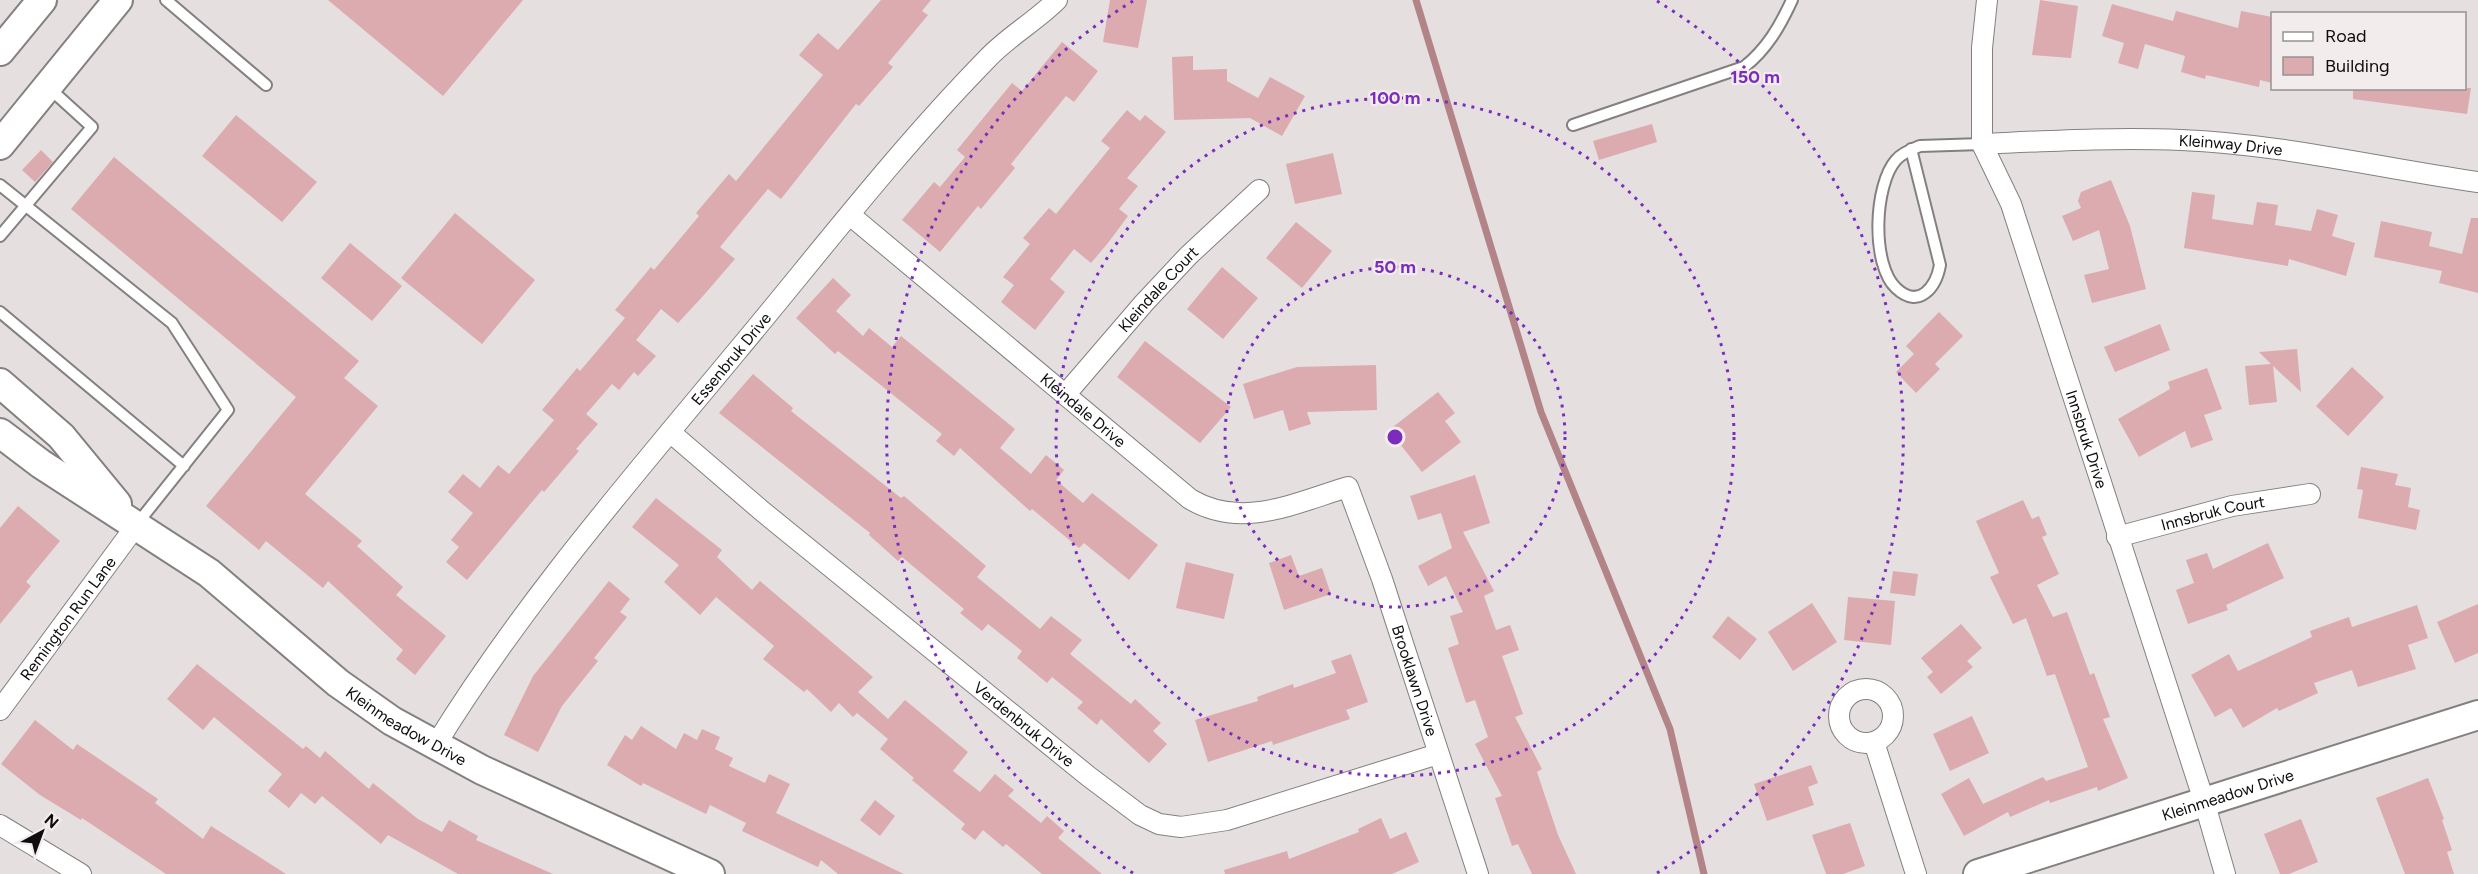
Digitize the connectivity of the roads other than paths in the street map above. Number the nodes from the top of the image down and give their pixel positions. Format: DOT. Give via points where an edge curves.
graph roads {
  1 [pos="42,0"];
  2 [pos="118,0"];
  3 [pos="166,0"];
  4 [pos="1057,0"];
  5 [pos="1792,0"];
  6 [pos="1987,0"];
  7 [pos="0,51"];
  8 [pos="266,85"];
  9 [pos="47,87"];
  10 [pos="1573,125"];
  11 [pos="1982,144"];
  12 [pos="0,145"];
  13 [pos="1911,149"];
  14 [pos="2478,182"];
  15 [pos="0,185"];
  16 [pos="1259,190"];
  17 [pos="26,203"];
  18 [pos="850,215"];
  19 [pos="0,236"];
  20 [pos="0,312"];
  21 [pos="0,383"];
  22 [pos="1065,395"];
  23 [pos="670,432"];
  24 [pos="1,435"];
  25 [pos="184,466"];
  26 [pos="1348,487"];
  27 [pos="2310,494"];
  28 [pos="135,527"];
  29 [pos="2117,537"];
  30 [pos="0,710"];
  31 [pos="2478,717"];
  32 [pos="1874,742"];
  33 [pos="435,746"];
  34 [pos="1438,754"];
  35 [pos="2204,801"];
  36 [pos="0,825"];
  37 [pos="81,874"];
  38 [pos="710,874"];
  39 [pos="1478,874"];
  40 [pos="1916,874"];
  41 [pos="1978,874"];
  42 [pos="2225,874"];
  1 -- 7 [label="street"];
  2 -- 9 [label="street"];
  3 -- 8 [label="lane"];
  4 -- 18 [label="street, Essenbruk Drive" via="988,57"];
  5 -- 10 [label="lane" via="1760,55 1744,68"];
  6 -- 11 [label="street, Innsbruk Drive" via="1982,48"];
  9 -- 12 [label="street"];
  9 -- 17 [label="lane" via="92,127"];
  11 -- 13 [label="lane"];
  11 -- 14 [label="street, Kleinway Drive" via="2182,140 2247,145"];
  11 -- 29 [label="street, Innsbruk Drive" via="2011,204"];
  13 -- 13 [label="lane" via="1896,159 1887,174 1878,236 1885,267 1895,287 1918,296 1937,282 1940,265"];
  15 -- 17 [label="lane"];
  16 -- 22 [label="street, Kleindale Court" via="1189,255"];
  17 -- 19 [label="lane"];
  17 -- 25 [label="lane" via="172,323 228,410"];
  18 -- 22 [label="street, Kleindale Drive"];
  18 -- 23 [label="street, Essenbruk Drive"];
  20 -- 25 [label="lane"];
  21 -- 28 [label="street, Kleinmeadow Drive" via="61,436"];
  22 -- 26 [label="street, Kleindale Drive" via="1207,509 1246,514"];
  23 -- 33 [label="street, Essenbruk Drive" via="538,593 477,677"];
  23 -- 34 [label="street, Verdenbruk Drive" via="1088,776 1140,816 1159,824 1181,827 1227,820"];
  24 -- 28 [label="street, Kleinmeadow Drive"];
  25 -- 28 [label="lane"];
  26 -- 34 [label="street, Brooklawn Drive"];
  27 -- 29 [label="street, Innsbruk Court" via="2232,506"];
  28 -- 30 [label="street, Remington Run Lane"];
  28 -- 33 [label="street, Kleinmeadow Drive" via="209,573 338,683"];
  29 -- 35 [label="street, Innsbruk Drive"];
  31 -- 35 [label="street, Kleinmeadow Drive"];
  32 -- 40 [label="street"];
  33 -- 38 [label="street, Kleinmeadow Drive"];
  34 -- 39 [label="street, Brooklawn Drive"];
  35 -- 41 [label="street, Kleinmeadow Drive"];
  35 -- 42 [label="street, Innsbruk Drive"];
  36 -- 37 [label="street"];
}
